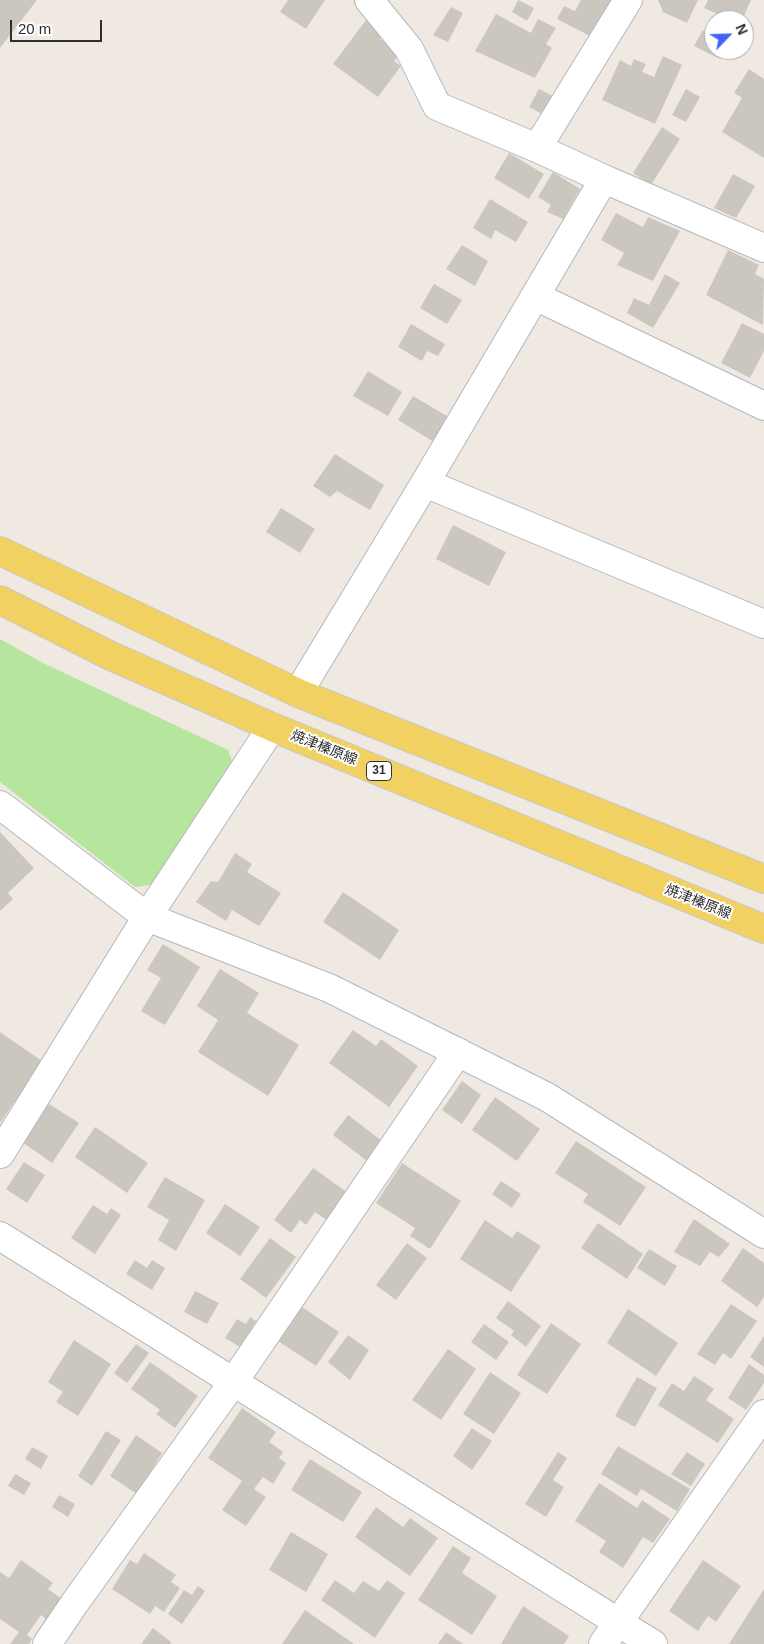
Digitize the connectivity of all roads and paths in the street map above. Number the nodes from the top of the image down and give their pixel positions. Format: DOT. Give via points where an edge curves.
graph roads {
  1 [pos="369,0"];
  2 [pos="628,0"];
  3 [pos="537,148"];
  4 [pos="604,179"];
  5 [pos="764,248"];
  6 [pos="535,296"];
  7 [pos="764,406"];
  8 [pos="425,482"];
  9 [pos="0,551"];
  10 [pos="0,600"];
  11 [pos="764,624"];
  12 [pos="298,693"];
  13 [pos="272,727"];
  14 [pos="0,805"];
  15 [pos="764,879"];
  16 [pos="147,917"];
  17 [pos="764,929"];
  18 [pos="458,1052"];
  19 [pos="0,1154"];
  20 [pos="764,1234"];
  21 [pos="0,1236"];
  22 [pos="234,1381"];
  23 [pos="764,1414"];
  24 [pos="611,1633"];
  25 [pos="47,1644"];
  26 [pos="653,1644"];
  1 -- 3 [label="street" via="410,49 437,106"];
  2 -- 3 [label="street"];
  3 -- 4 [label="street"];
  4 -- 5 [label="street"];
  4 -- 6 [label="street"];
  6 -- 7 [label="street"];
  6 -- 8 [label="street"];
  8 -- 11 [label="street"];
  8 -- 12 [label="street"];
  9 -- 12 [label="main road"];
  10 -- 13 [label="main road, 焼津榛原線 / 31" via="110,656"];
  12 -- 15 [label="main road"];
  13 -- 16 [label="street"];
  13 -- 17 [label="main road, 焼津榛原線 / 31"];
  14 -- 16 [label="street"];
  16 -- 18 [label="street" via="330,988"];
  16 -- 19 [label="street"];
  18 -- 20 [label="street" via="547,1098"];
  18 -- 22 [label="street"];
  21 -- 22 [label="street"];
  22 -- 24 [label="street"];
  22 -- 25 [label="street"];
  23 -- 24 [label="street"];
  24 -- 26 [label="street"];
}
